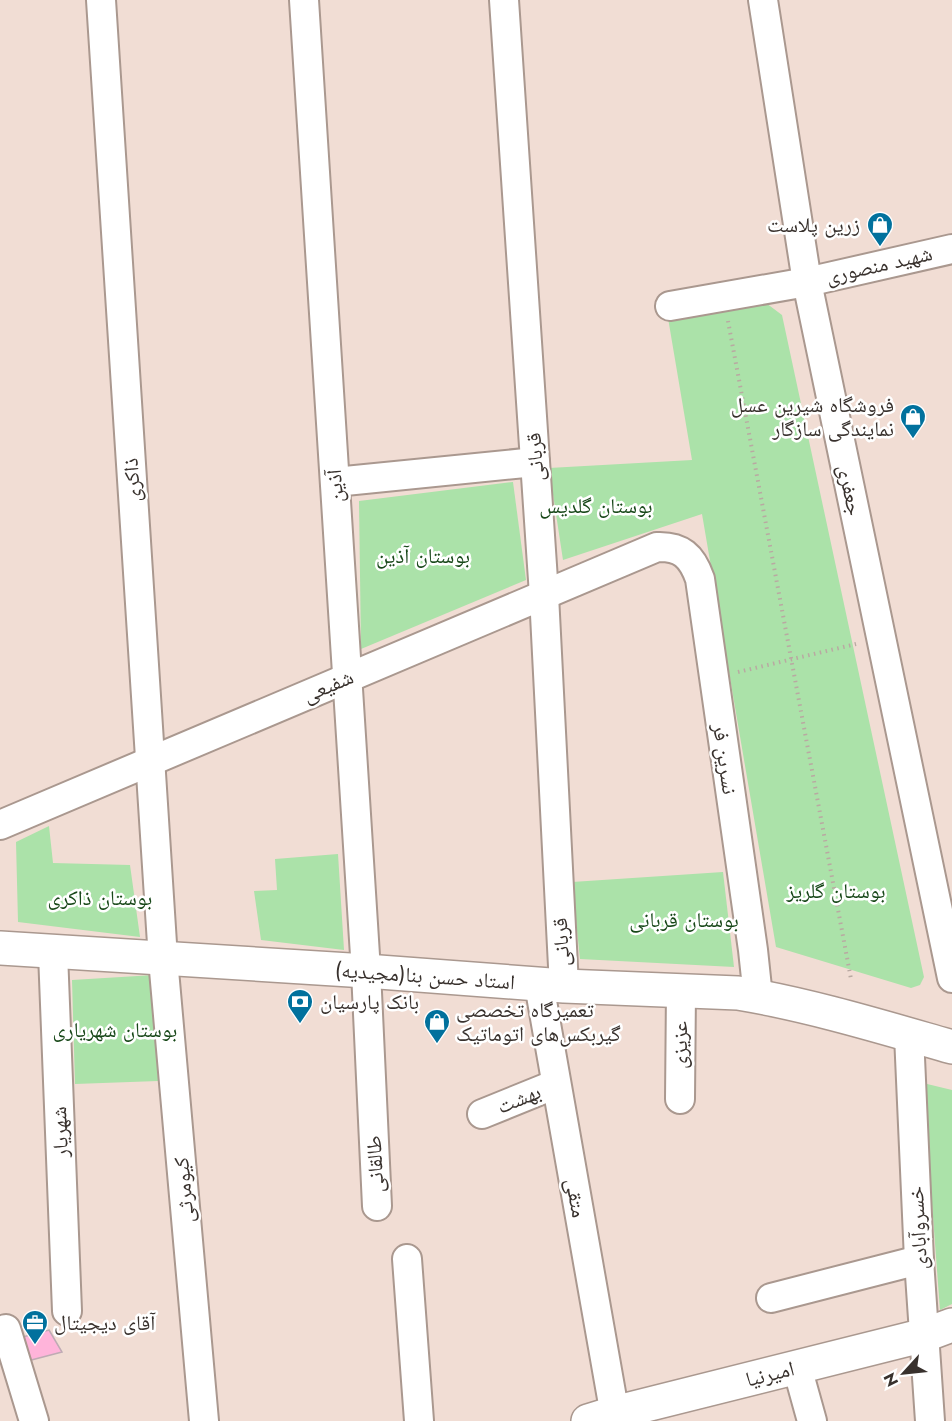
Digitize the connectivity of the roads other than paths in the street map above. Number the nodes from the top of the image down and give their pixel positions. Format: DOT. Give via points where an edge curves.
graph roads {
  1 [pos="101,0"];
  2 [pos="304,0"];
  3 [pos="504,0"];
  4 [pos="763,0"];
  5 [pos="952,249"];
  6 [pos="807,282"];
  7 [pos="670,306"];
  8 [pos="535,462"];
  9 [pos="335,482"];
  10 [pos="657,547"];
  11 [pos="544,595"];
  12 [pos="347,678"];
  13 [pos="150,762"];
  14 [pos="0,825"];
  15 [pos="0,948"];
  16 [pos="53,952"];
  17 [pos="163,959"];
  18 [pos="366,971"];
  19 [pos="952,978"];
  20 [pos="551,985"];
  21 [pos="681,991"];
  22 [pos="758,997"];
  23 [pos="909,1035"];
  24 [pos="952,1047"];
  25 [pos="556,1084"];
  26 [pos="680,1099"];
  27 [pos="482,1114"];
  28 [pos="377,1206"];
  29 [pos="407,1259"];
  30 [pos="919,1260"];
  31 [pos="771,1298"];
  32 [pos="67,1311"];
  33 [pos="6,1329"];
  34 [pos="938,1330"];
  35 [pos="797,1367"];
  36 [pos="606,1418"];
  37 [pos="34,1421"];
  38 [pos="204,1421"];
  39 [pos="419,1421"];
  40 [pos="812,1421"];
  41 [pos="930,1421"];
  1 -- 13 [label="street, ذاکری"];
  2 -- 9 [label="street, آذین"];
  3 -- 8 [label="street, قربانی"];
  4 -- 6 [label="street, جعفری"];
  5 -- 6 [label="street, شهید منصوری"];
  6 -- 7 [label="street, شهید منصوری"];
  6 -- 19 [label="street, جعفری"];
  8 -- 9 [label="street"];
  8 -- 11 [label="street, قربانی"];
  9 -- 12 [label="street, آذین"];
  10 -- 11 [label="street, شفیعی"];
  10 -- 22 [label="street, نسرین فر" via="669,546 684,553 700,579"];
  11 -- 12 [label="street, شفیعی"];
  11 -- 20 [label="street, قربانی"];
  12 -- 13 [label="street, شفیعی"];
  12 -- 18 [label="street, آذین"];
  13 -- 14 [label="street, شفیعی"];
  13 -- 17 [label="street, ذاکری"];
  15 -- 16 [label="main road, استاد حسن بنا(مجیدیه)"];
  16 -- 17 [label="main road, استاد حسن بنا(مجیدیه)"];
  16 -- 32 [label="street, شهریار"];
  17 -- 18 [label="main road, استاد حسن بنا(مجیدیه)"];
  17 -- 38 [label="street, کیومرثی"];
  18 -- 20 [label="main road, استاد حسن بنا(مجیدیه)"];
  18 -- 28 [label="street, طالقانی"];
  20 -- 21 [label="main road, استاد حسن بنا(مجیدیه)"];
  20 -- 25 [label="street, متقی"];
  21 -- 22 [label="main road, استاد حسن بنا(مجیدیه)"];
  21 -- 26 [label="street, عزیزی"];
  22 -- 23 [label="main road, استاد حسن بنا(مجیدیه)"];
  23 -- 24 [label="main road, استاد حسن بنا(مجیدیه)"];
  23 -- 30 [label="street, خسروآبادی"];
  25 -- 27 [label="street, بهشت"];
  25 -- 36 [label="street, متقی"];
  29 -- 39 [label="street"];
  30 -- 31 [label="street"];
  30 -- 34 [label="street, خسروآبادی"];
  33 -- 37 [label="street"];
  34 -- 35 [label="main road, امیرنیا"];
  34 -- 41 [label="street, خسروآبادی"];
  35 -- 36 [label="main road, امیرنیا"];
  35 -- 40 [label="street"];
}
